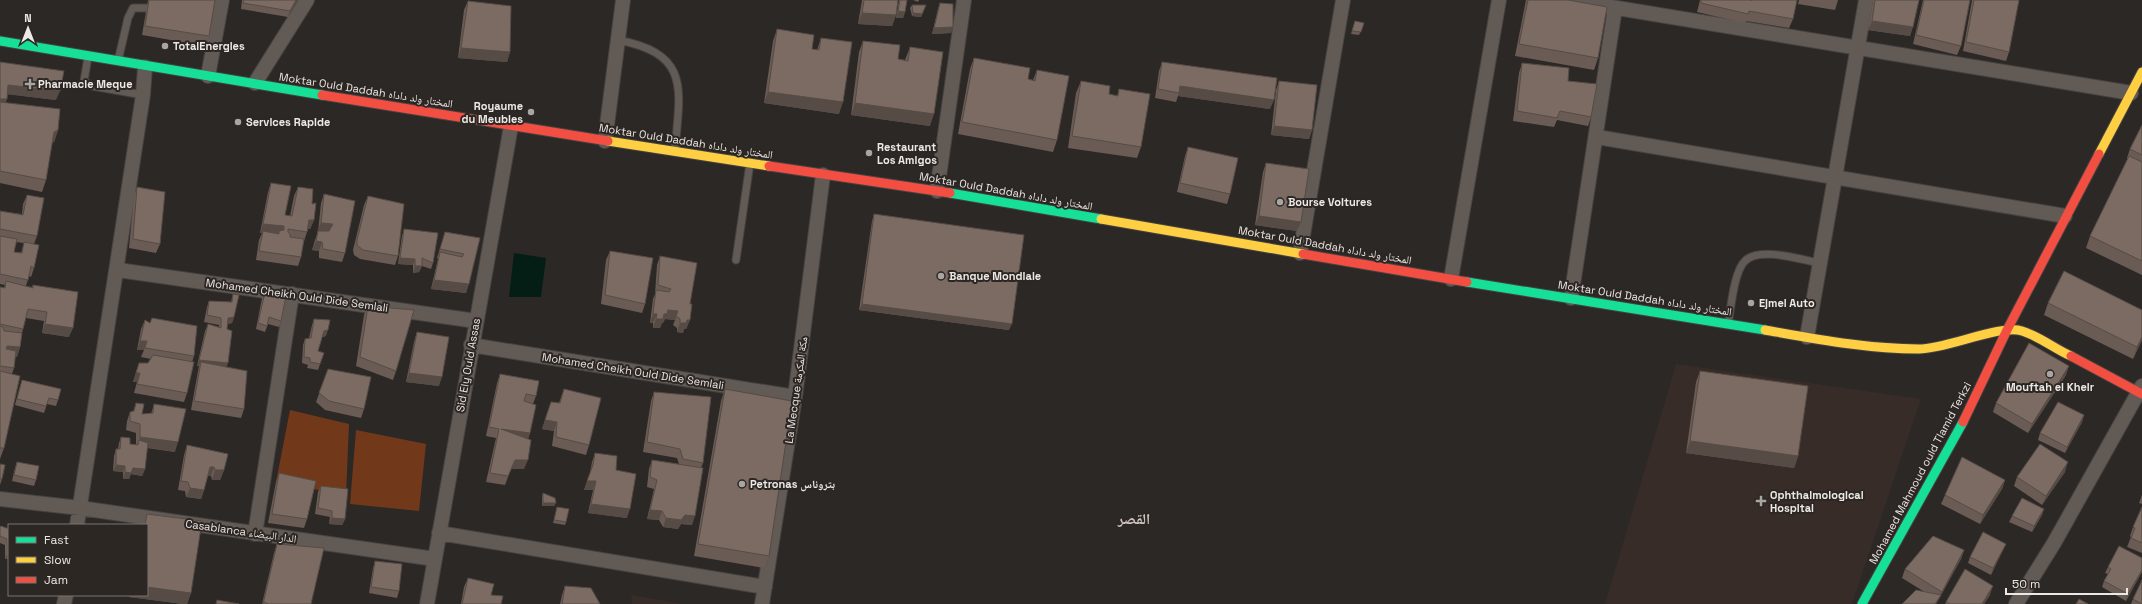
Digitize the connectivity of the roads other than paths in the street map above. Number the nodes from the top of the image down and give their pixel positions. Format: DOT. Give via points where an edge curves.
graph roads {
  1 [pos="222,0"];
  2 [pos="307,0"];
  3 [pos="623,0"];
  4 [pos="964,0"];
  5 [pos="1343,0"];
  6 [pos="1499,0"];
  7 [pos="1573,0"];
  8 [pos="1866,0"];
  9 [pos="146,8"];
  10 [pos="1615,8"];
  11 [pos="618,40"];
  12 [pos="0,41"];
  13 [pos="1858,47"];
  14 [pos="88,56"];
  15 [pos="118,61"];
  16 [pos="145,67"];
  17 [pos="2142,72"];
  18 [pos="208,76"];
  19 [pos="255,84"];
  20 [pos="2131,93"];
  21 [pos="143,95"];
  22 [pos="511,126"];
  23 [pos="1597,137"];
  24 [pos="605,141"];
  25 [pos="675,152"];
  26 [pos="750,163"];
  27 [pos="823,174"];
  28 [pos="1836,178"];
  29 [pos="937,190"];
  30 [pos="2065,216"];
  31 [pos="1300,253"];
  32 [pos="736,260"];
  33 [pos="1820,263"];
  34 [pos="118,270"];
  35 [pos="1451,279"];
  36 [pos="292,294"];
  37 [pos="1571,298"];
  38 [pos="476,320"];
  39 [pos="1728,324"];
  40 [pos="2007,330"];
  41 [pos="1807,336"];
  42 [pos="471,344"];
  43 [pos="2141,391"];
  44 [pos="795,397"];
  45 [pos="0,499"];
  46 [pos="80,508"];
  47 [pos="77,524"];
  48 [pos="440,533"];
  49 [pos="256,534"];
  50 [pos="435,559"];
  51 [pos="765,587"];
  52 [pos="427,604"];
  53 [pos="762,604"];
  54 [pos="1862,604"];
  55 [pos="2016,604"];
  1 -- 18 [label="street" via="214,19"];
  2 -- 19 [label="street"];
  3 -- 11 [label="street"];
  4 -- 29 [label="street"];
  5 -- 31 [label="street"];
  6 -- 35 [label="street"];
  7 -- 10 [label="street"];
  8 -- 13 [label="street"];
  9 -- 15 [label="lane" via="133,8"];
  10 -- 13 [label="street"];
  10 -- 23 [label="street"];
  11 -- 24 [label="street"];
  11 -- 25 [label="lane" via="654,50 668,62 678,79"];
  12 -- 14 [label="main road, Moktar Ould Daddah المختار ولد داداه"];
  13 -- 20 [label="street"];
  13 -- 28 [label="street"];
  14 -- 15 [label="main road, Moktar Ould Daddah المختار ولد داداه"];
  14 -- 21 [label="lane" via="84,81 92,86"];
  15 -- 16 [label="main road, Moktar Ould Daddah المختار ولد داداه"];
  16 -- 18 [label="main road, Moktar Ould Daddah المختار ولد داداه"];
  16 -- 21 [label="street"];
  17 -- 20 [label="main road, Mohamed Mahmoud ould Tlamid Terkzi"];
  18 -- 19 [label="main road, Moktar Ould Daddah المختار ولد داداه"];
  19 -- 22 [label="main road, Moktar Ould Daddah المختار ولد داداه"];
  20 -- 30 [label="main road, Mohamed Mahmoud ould Tlamid Terkzi"];
  21 -- 34 [label="street"];
  22 -- 24 [label="main road, Moktar Ould Daddah المختار ولد داداه"];
  22 -- 38 [label="street, Sid Ely Ould Assas"];
  23 -- 28 [label="street"];
  23 -- 37 [label="street"];
  24 -- 25 [label="main road, Moktar Ould Daddah المختار ولد داداه"];
  25 -- 26 [label="main road, Moktar Ould Daddah المختار ولد داداه"];
  26 -- 27 [label="main road, Moktar Ould Daddah المختار ولد داداه"];
  26 -- 32 [label="lane"];
  27 -- 29 [label="main road, Moktar Ould Daddah المختار ولد داداه"];
  27 -- 44 [label="street, La Mecque مكة المكرمة"];
  28 -- 30 [label="street"];
  28 -- 33 [label="street"];
  29 -- 31 [label="main road, Moktar Ould Daddah المختار ولد داداه"];
  30 -- 40 [label="main road, Mohamed Mahmoud ould Tlamid Terkzi"];
  31 -- 35 [label="main road, Moktar Ould Daddah المختار ولد داداه"];
  33 -- 39 [label="lane" via="1764,253 1745,261 1737,281"];
  33 -- 41 [label="street"];
  34 -- 36 [label="street, Mohamed Cheikh Ould Dide Semlali"];
  34 -- 46 [label="street"];
  35 -- 37 [label="main road, Moktar Ould Daddah المختار ولد داداه"];
  36 -- 38 [label="street, Mohamed Cheikh Ould Dide Semlali"];
  36 -- 49 [label="street"];
  37 -- 39 [label="main road, Moktar Ould Daddah المختار ولد داداه"];
  38 -- 42 [label="street, Sid Ely Ould Assas"];
  39 -- 41 [label="main road, Moktar Ould Daddah المختار ولد داداه"];
  40 -- 41 [label="main road, Moktar Ould Daddah المختار ولد داداه" via="1945,345 1916,349 1848,344"];
  40 -- 43 [label="main road" via="2022,331"];
  40 -- 54 [label="main road, Mohamed Mahmoud ould Tlamid Terkzi" via="1968,413"];
  42 -- 44 [label="street, Mohamed Cheikh Ould Dide Semlali"];
  42 -- 48 [label="street, Sid Ely Ould Assas"];
  43 -- 55 [label="street"];
  44 -- 51 [label="street, La Mecque مكة المكرمة"];
  45 -- 46 [label="street, Casablanca الدار البيضاء"];
  46 -- 47 [label="street"];
  46 -- 49 [label="street, Casablanca الدار البيضاء"];
  48 -- 50 [label="street, Sid Ely Ould Assas"];
  48 -- 51 [label="street"];
  49 -- 50 [label="street, Casablanca الدار البيضاء"];
  50 -- 52 [label="street, Sid Ely Ould Assas"];
  51 -- 53 [label="street, La Mecque مكة المكرمة"];
}
